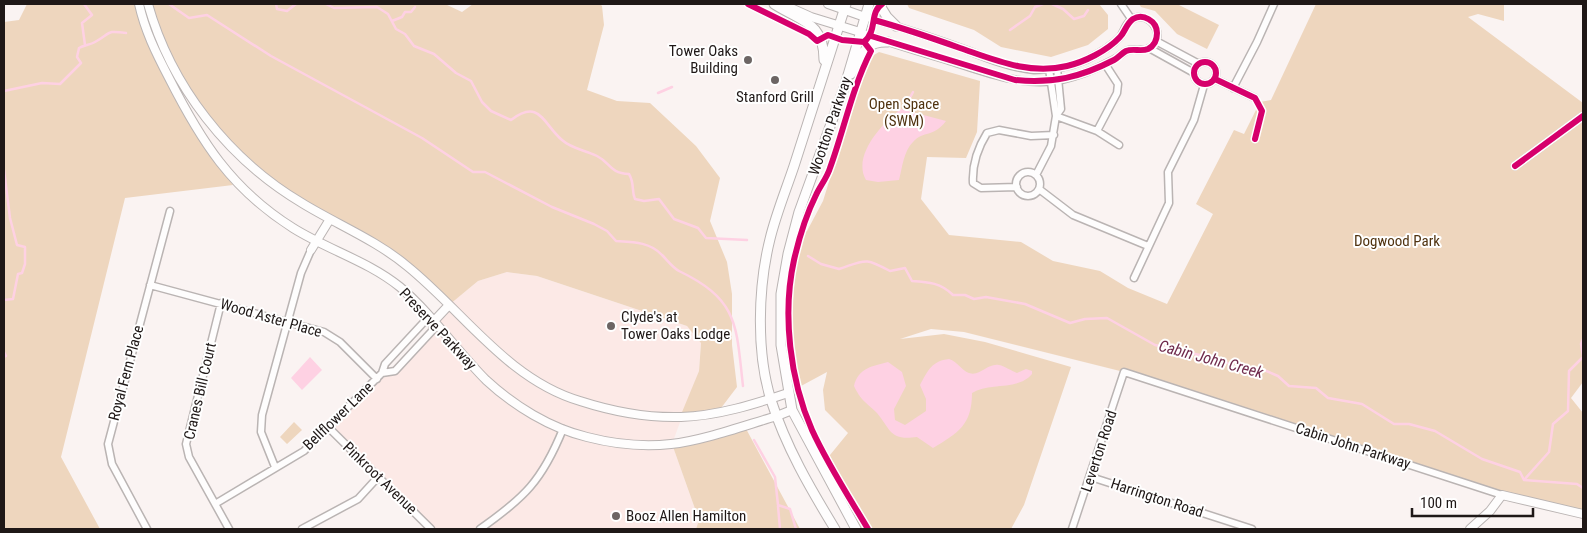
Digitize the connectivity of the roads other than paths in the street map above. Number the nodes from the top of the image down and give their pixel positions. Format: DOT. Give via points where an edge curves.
graph roads {
  1 [pos="140,4"];
  2 [pos="148,4"];
  3 [pos="774,4"];
  4 [pos="782,4"];
  5 [pos="828,4"];
  6 [pos="869,4"];
  7 [pos="879,4"];
  8 [pos="1121,4"];
  9 [pos="1272,4"];
  10 [pos="845,7"];
  11 [pos="865,17"];
  12 [pos="1132,20"];
  13 [pos="839,26"];
  14 [pos="896,26"];
  15 [pos="860,32"];
  16 [pos="1156,41"];
  17 [pos="888,42"];
  18 [pos="1149,48"];
  19 [pos="1105,64"];
  20 [pos="1199,64"];
  21 [pos="824,67"];
  22 [pos="1057,68"];
  23 [pos="1049,69"];
  24 [pos="1194,72"];
  25 [pos="1215,79"];
  26 [pos="1049,81"];
  27 [pos="1058,81"];
  28 [pos="1204,84"];
  29 [pos="845,85"];
  30 [pos="1233,88"];
  31 [pos="1255,98"];
  32 [pos="200,111"];
  33 [pos="1056,116"];
  34 [pos="1583,116"];
  35 [pos="190,117"];
  36 [pos="1097,131"];
  37 [pos="1054,136"];
  38 [pos="1119,145"];
  39 [pos="1515,166"];
  40 [pos="1036,175"];
  41 [pos="1017,187"];
  42 [pos="1038,189"];
  43 [pos="170,211"];
  44 [pos="330,219"];
  45 [pos="316,241"];
  46 [pos="1148,246"];
  47 [pos="311,250"];
  48 [pos="1134,278"];
  49 [pos="150,285"];
  50 [pos="221,303"];
  51 [pos="448,305"];
  52 [pos="287,321"];
  53 [pos="434,321"];
  54 [pos="1124,372"];
  55 [pos="382,373"];
  56 [pos="377,379"];
  57 [pos="788,393"];
  58 [pos="770,399"];
  59 [pos="792,410"];
  60 [pos="777,416"];
  61 [pos="328,427"];
  62 [pos="563,429"];
  63 [pos="275,467"];
  64 [pos="379,476"];
  65 [pos="1091,477"];
  66 [pos="1502,495"];
  67 [pos="215,504"];
  68 [pos="1583,514"];
  69 [pos="147,529"];
  70 [pos="229,529"];
  71 [pos="302,529"];
  72 [pos="431,529"];
  73 [pos="480,529"];
  74 [pos="835,529"];
  75 [pos="856,529"];
  76 [pos="1072,529"];
  77 [pos="1252,529"];
  78 [pos="1470,529"];
  1 -- 35 [label="street, Preserve Parkway" via="149,38"];
  2 -- 32 [label="street, Preserve Parkway" via="166,54"];
  3 -- 21 [label="main road" via="819,34 824,45"];
  4 -- 13 [label="street"];
  5 -- 10 [label="street"];
  6 -- 11 [label="main road, Wootton Parkway"];
  7 -- 14 [label="main road"];
  8 -- 12 [label="street"];
  9 -- 30 [label="street"];
  10 -- 11 [label="street"];
  10 -- 13 [label="main road, Wootton Parkway"];
  11 -- 14 [label="street"];
  11 -- 15 [label="main road, Wootton Parkway"];
  12 -- 16 [label="street" via="1142,17 1152,21 1157,30"];
  12 -- 22 [label="street" via="1118,39 1098,52 1085,60"];
  13 -- 15 [label="street"];
  13 -- 21 [label="main road, Wootton Parkway"];
  14 -- 23 [label="street" via="989,59 1033,70"];
  15 -- 17 [label="street"];
  15 -- 29 [label="main road, Wootton Parkway"];
  16 -- 18 [label="street"];
  16 -- 20 [label="street"];
  17 -- 26 [label="street" via="1016,80"];
  17 -- 29 [label="main road" via="875,42 868,46"];
  18 -- 19 [label="street" via="1126,51"];
  18 -- 24 [label="street"];
  19 -- 27 [label="street" via="1080,76"];
  19 -- 36 [label="street" via="1118,84 1117,93"];
  20 -- 24 [label="street"];
  20 -- 25 [label="street" via="1207,62 1214,66"];
  21 -- 58 [label="main road, Wootton Parkway" via="770,239 762,287 760,321"];
  22 -- 23 [label="street"];
  22 -- 27 [label="street"];
  23 -- 26 [label="street"];
  24 -- 28 [label="street" via="1196,80"];
  25 -- 28 [label="street"];
  25 -- 30 [label="street"];
  26 -- 27 [label="street"];
  26 -- 33 [label="street"];
  27 -- 33 [label="street" via="1061,108"];
  28 -- 46 [label="street" via="1194,120 1168,172 1169,203"];
  29 -- 57 [label="main road, Wootton Parkway" via="799,212 780,294 781,345"];
  30 -- 31 [label="street"];
  32 -- 35 [label="street"];
  32 -- 44 [label="street, Preserve Parkway" via="233,150 252,166 300,202"];
  33 -- 36 [label="street"];
  33 -- 37 [label="street"];
  34 -- 39 [label="street"];
  35 -- 45 [label="street, Preserve Parkway" via="206,146 246,192 277,217"];
  36 -- 38 [label="street"];
  37 -- 40 [label="street" via="1042,168"];
  37 -- 41 [label="street" via="999,130 987,133 972,169 973,183 981,188"];
  40 -- 41 [label="street" via="1021,174"];
  40 -- 42 [label="street" via="1040,184"];
  41 -- 42 [label="street" via="1028,195"];
  42 -- 46 [label="street" via="1073,215"];
  43 -- 49 [label="street, Royal Fern Place"];
  44 -- 45 [label="street"];
  44 -- 51 [label="street, Preserve Parkway" via="406,265"];
  45 -- 47 [label="street"];
  45 -- 53 [label="street, Preserve Parkway" via="375,270 399,287"];
  46 -- 48 [label="street"];
  47 -- 52 [label="street" via="300,273"];
  49 -- 50 [label="street, Wood Aster Place"];
  49 -- 69 [label="street, Royal Fern Place" via="108,444 112,464"];
  50 -- 52 [label="street, Wood Aster Place"];
  50 -- 67 [label="street, Cranes Bill Court" via="186,444 189,457"];
  51 -- 53 [label="street"];
  51 -- 58 [label="street, Preserve Parkway" via="520,370 580,401 625,412 680,417 718,412"];
  52 -- 56 [label="street, Wood Aster Place" via="324,332 340,342"];
  52 -- 63 [label="street" via="262,415 261,432"];
  53 -- 55 [label="street, Bellflower Lane" via="424,322 386,364"];
  53 -- 55 [label="street, Bellflower Lane" via="432,331 395,371"];
  53 -- 62 [label="street, Preserve Parkway" via="486,380 530,413"];
  54 -- 65 [label="street, Leverton Road"];
  54 -- 66 [label="street, Cabin John Parkway"];
  55 -- 56 [label="street, Bellflower Lane"];
  56 -- 61 [label="street, Bellflower Lane"];
  57 -- 58 [label="street, Preserve Parkway"];
  57 -- 59 [label="main road, Wootton Parkway"];
  58 -- 60 [label="main road, Wootton Parkway"];
  59 -- 60 [label="street, Preserve Parkway"];
  59 -- 75 [label="main road, Wootton Parkway"];
  60 -- 62 [label="street, Preserve Parkway" via="672,444 608,442"];
  60 -- 74 [label="main road, Wootton Parkway" via="807,484"];
  61 -- 63 [label="street, Bellflower Lane" via="304,451"];
  61 -- 64 [label="street, Pinkroot Avenue"];
  62 -- 73 [label="street" via="555,450 526,495"];
  63 -- 67 [label="street, Bellflower Lane"];
  64 -- 71 [label="street" via="358,499"];
  64 -- 72 [label="street, Pinkroot Avenue"];
  65 -- 76 [label="street, Leverton Road"];
  65 -- 77 [label="street, Harrington Road"];
  66 -- 68 [label="street, Cabin John Parkway"];
  66 -- 78 [label="street"];
  67 -- 70 [label="street, Cranes Bill Court"];
}
